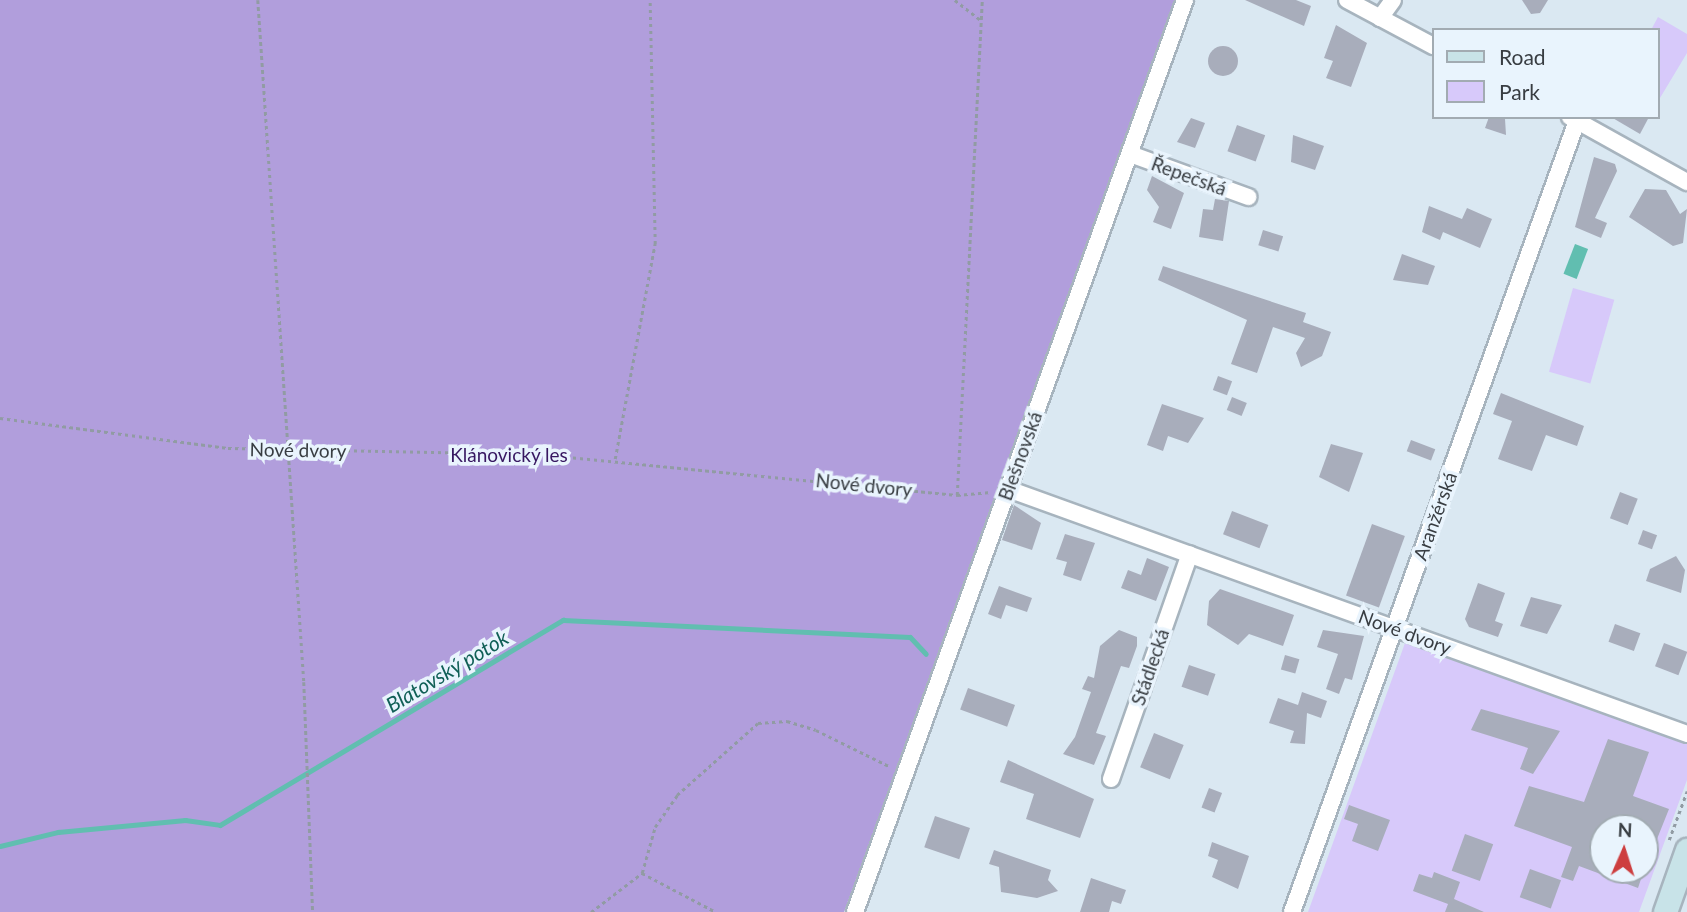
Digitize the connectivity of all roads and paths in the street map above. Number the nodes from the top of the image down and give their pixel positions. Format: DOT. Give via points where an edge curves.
graph roads {
  1 [pos="258,0"];
  2 [pos="650,0"];
  3 [pos="955,0"];
  4 [pos="982,0"];
  5 [pos="1185,0"];
  6 [pos="1348,0"];
  7 [pos="1393,0"];
  8 [pos="1380,18"];
  9 [pos="982,21"];
  10 [pos="1432,45"];
  11 [pos="1573,119"];
  12 [pos="1130,154"];
  13 [pos="1687,182"];
  14 [pos="1248,197"];
  15 [pos="0,418"];
  16 [pos="287,449"];
  17 [pos="615,459"];
  18 [pos="1008,489"];
  19 [pos="957,495"];
  20 [pos="1190,554"];
  21 [pos="1395,628"];
  22 [pos="1687,734"];
  23 [pos="907,773"];
  24 [pos="1111,779"];
  25 [pos="1687,850"];
  26 [pos="642,873"];
  27 [pos="313,912"];
  28 [pos="591,912"];
  29 [pos="716,912"];
  30 [pos="855,912"];
  31 [pos="1292,912"];
  32 [pos="1665,912"];
  1 -- 16 [label="path"];
  2 -- 17 [label="path" via="656,244"];
  3 -- 9 [label="path"];
  4 -- 9 [label="path"];
  5 -- 12 [label="street, Blešnovská"];
  6 -- 8 [label="street"];
  7 -- 8 [label="street"];
  8 -- 10 [label="street"];
  9 -- 19 [label="path"];
  11 -- 13 [label="street"];
  11 -- 21 [label="street, Aranžérská"];
  12 -- 14 [label="street, Řepečská"];
  12 -- 18 [label="street, Blešnovská"];
  15 -- 16 [label="path, Nové dvory" via="228,448"];
  16 -- 17 [label="path, Nové dvory"];
  16 -- 27 [label="path"];
  17 -- 19 [label="path, Nové dvory"];
  18 -- 19 [label="path, Nové dvory"];
  18 -- 20 [label="street, Nové dvory"];
  18 -- 23 [label="street, Blešnovská"];
  20 -- 21 [label="street, Nové dvory"];
  20 -- 24 [label="street, Stádlecká"];
  21 -- 22 [label="street, Nové dvory"];
  21 -- 31 [label="street, Aranžérská"];
  23 -- 26 [label="path" via="816,730 787,721 758,723 677,795 655,827"];
  23 -- 30 [label="street, Blešnovská"];
  25 -- 32 [label="street"];
  26 -- 28 [label="path"];
  26 -- 29 [label="path"];
}
